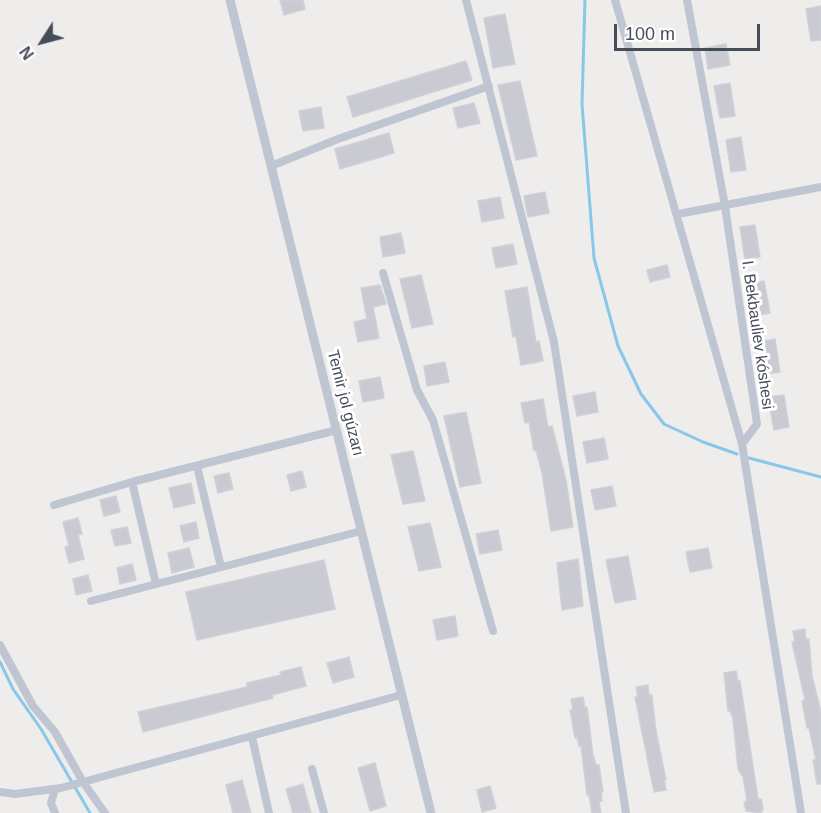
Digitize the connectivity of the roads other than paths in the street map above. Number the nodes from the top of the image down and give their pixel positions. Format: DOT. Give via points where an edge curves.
graph roads {
  1 [pos="466,0"];
  2 [pos="615,0"];
  3 [pos="687,0"];
  4 [pos="232,1"];
  5 [pos="489,86"];
  6 [pos="271,166"];
  7 [pos="821,187"];
  8 [pos="725,206"];
  9 [pos="678,214"];
  10 [pos="383,273"];
  11 [pos="337,430"];
  12 [pos="742,444"];
  13 [pos="197,466"];
  14 [pos="132,482"];
  15 [pos="54,505"];
  16 [pos="361,531"];
  17 [pos="221,567"];
  18 [pos="156,584"];
  19 [pos="91,601"];
  20 [pos="493,631"];
  21 [pos="0,645"];
  22 [pos="401,695"];
  23 [pos="252,737"];
  24 [pos="312,769"];
  25 [pos="83,783"];
  26 [pos="58,789"];
  27 [pos="0,792"];
  28 [pos="55,813"];
  29 [pos="105,813"];
  30 [pos="269,813"];
  31 [pos="324,813"];
  32 [pos="431,813"];
  33 [pos="626,813"];
  34 [pos="801,813"];
  1 -- 5 [label="street"];
  2 -- 9 [label="street"];
  3 -- 8 [label="street, I. Bekbauliev kóshesi"];
  4 -- 6 [label="street, Temir jol gúzarı"];
  5 -- 6 [label="street"];
  5 -- 33 [label="street" via="554,342"];
  6 -- 11 [label="street, Temir jol gúzarı"];
  7 -- 8 [label="street"];
  8 -- 9 [label="street"];
  8 -- 12 [label="street, I. Bekbauliev kóshesi" via="756,424"];
  9 -- 12 [label="street"];
  10 -- 20 [label="street" via="417,390 433,420"];
  11 -- 13 [label="street"];
  11 -- 16 [label="street, Temir jol gúzarı"];
  12 -- 34 [label="street"];
  13 -- 14 [label="street"];
  13 -- 17 [label="street"];
  14 -- 15 [label="street"];
  14 -- 18 [label="street"];
  16 -- 17 [label="street"];
  16 -- 22 [label="street, Temir jol gúzarı"];
  17 -- 18 [label="street"];
  18 -- 19 [label="street"];
  21 -- 25 [label="street" via="33,706 55,732"];
  22 -- 23 [label="street"];
  22 -- 32 [label="street, Temir jol gúzarı"];
  23 -- 25 [label="street"];
  23 -- 30 [label="street"];
  24 -- 31 [label="street"];
  25 -- 26 [label="street"];
  25 -- 29 [label="street"];
  26 -- 27 [label="street"];
  26 -- 28 [label="street" via="51,803"];
}
